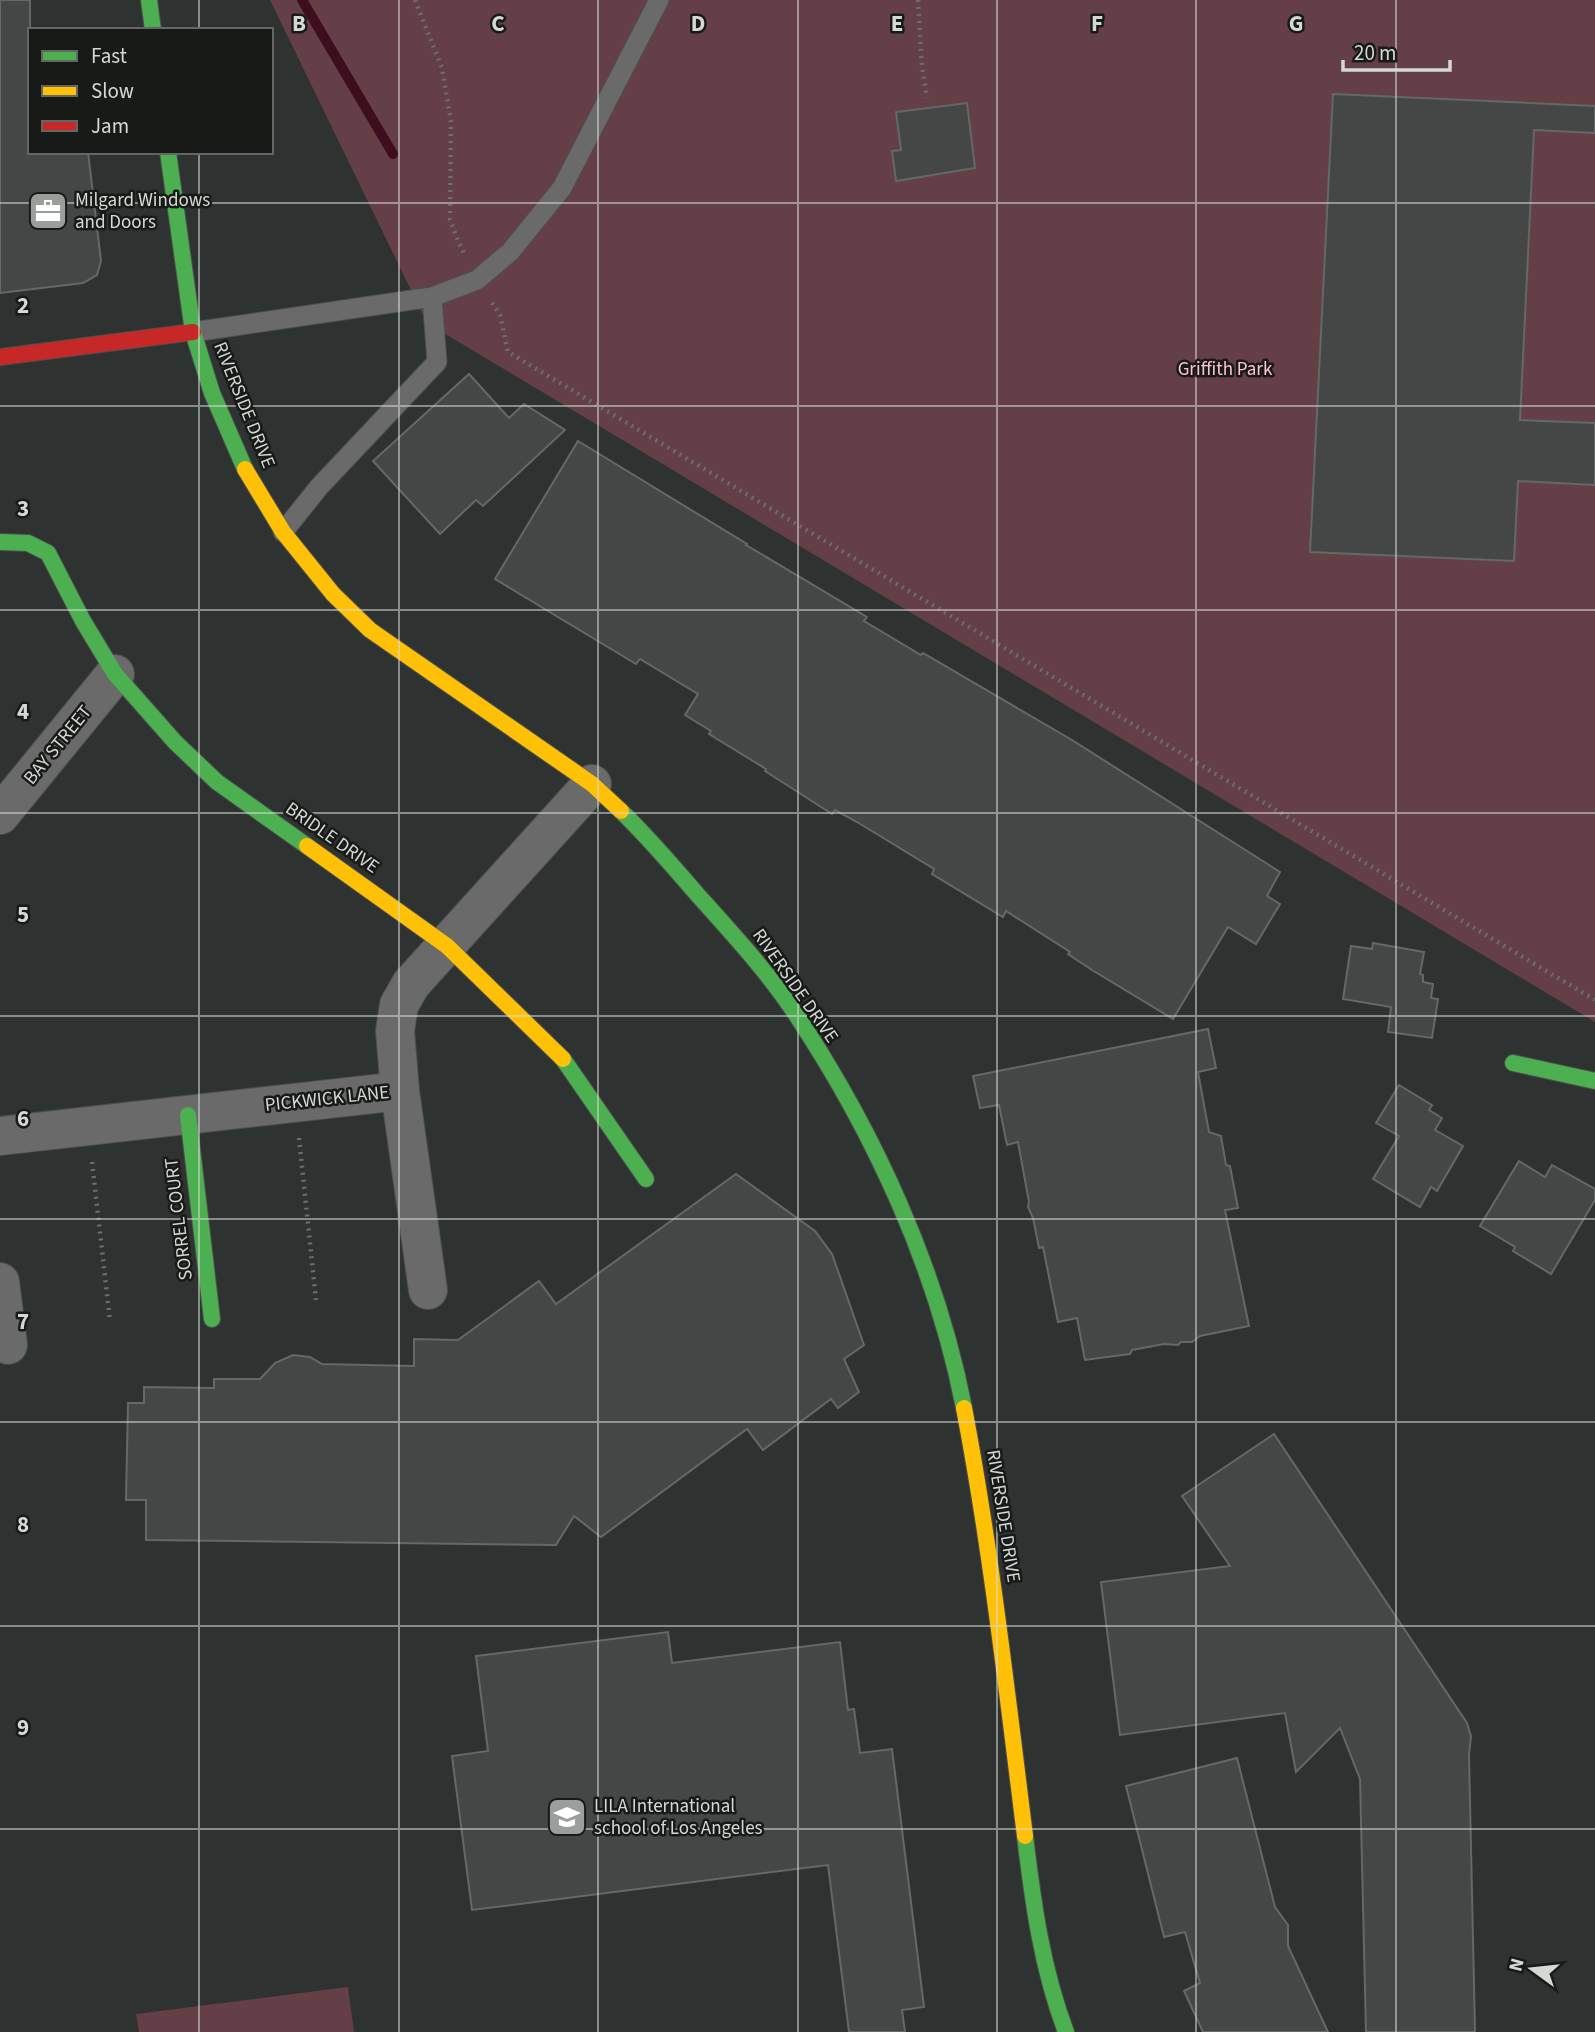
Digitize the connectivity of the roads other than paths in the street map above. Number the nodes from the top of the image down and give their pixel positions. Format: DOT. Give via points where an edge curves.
graph roads {
  1 [pos="149,0"];
  2 [pos="659,0"];
  3 [pos="153,28"];
  4 [pos="168,154"];
  5 [pos="432,298"];
  6 [pos="193,332"];
  7 [pos="0,357"];
  8 [pos="283,532"];
  9 [pos="0,542"];
  10 [pos="115,674"];
  11 [pos="592,784"];
  12 [pos="0,816"];
  13 [pos="447,946"];
  14 [pos="1513,1063"];
  15 [pos="1595,1081"];
  16 [pos="400,1091"];
  17 [pos="188,1115"];
  18 [pos="0,1136"];
  19 [pos="646,1179"];
  20 [pos="0,1282"];
  21 [pos="428,1290"];
  22 [pos="212,1319"];
  23 [pos="8,1345"];
  24 [pos="1066,2032"];
  1 -- 3 [label="main road"];
  2 -- 5 [label="lane" via="562,188 510,252 477,280"];
  4 -- 6 [label="main road, RIVERSIDE DRIVE"];
  5 -- 6 [label="lane"];
  5 -- 8 [label="lane" via="437,362 319,487"];
  6 -- 7 [label="main road"];
  6 -- 8 [label="main road, RIVERSIDE DRIVE" via="212,393 248,476"];
  8 -- 11 [label="main road, RIVERSIDE DRIVE" via="333,594 370,630"];
  9 -- 10 [label="main road, BRIDLE DRIVE" via="28,543 48,553"];
  10 -- 12 [label="street, BAY STREET"];
  10 -- 13 [label="main road, BRIDLE DRIVE" via="217,782"];
  11 -- 13 [label="street, PICKWICK LANE"];
  11 -- 24 [label="main road, RIVERSIDE DRIVE" via="642,831 796,1015 865,1130 904,1213 960,1387 994,1593 1036,1924"];
  13 -- 16 [label="street, PICKWICK LANE" via="411,984 399,1005 395,1031"];
  13 -- 19 [label="main road, BRIDLE DRIVE" via="568,1063"];
  14 -- 15 [label="main road"];
  16 -- 17 [label="street, PICKWICK LANE"];
  16 -- 21 [label="street"];
  17 -- 18 [label="street, PICKWICK LANE"];
  17 -- 22 [label="main road, SORREL COURT"];
  20 -- 23 [label="street"];
}
